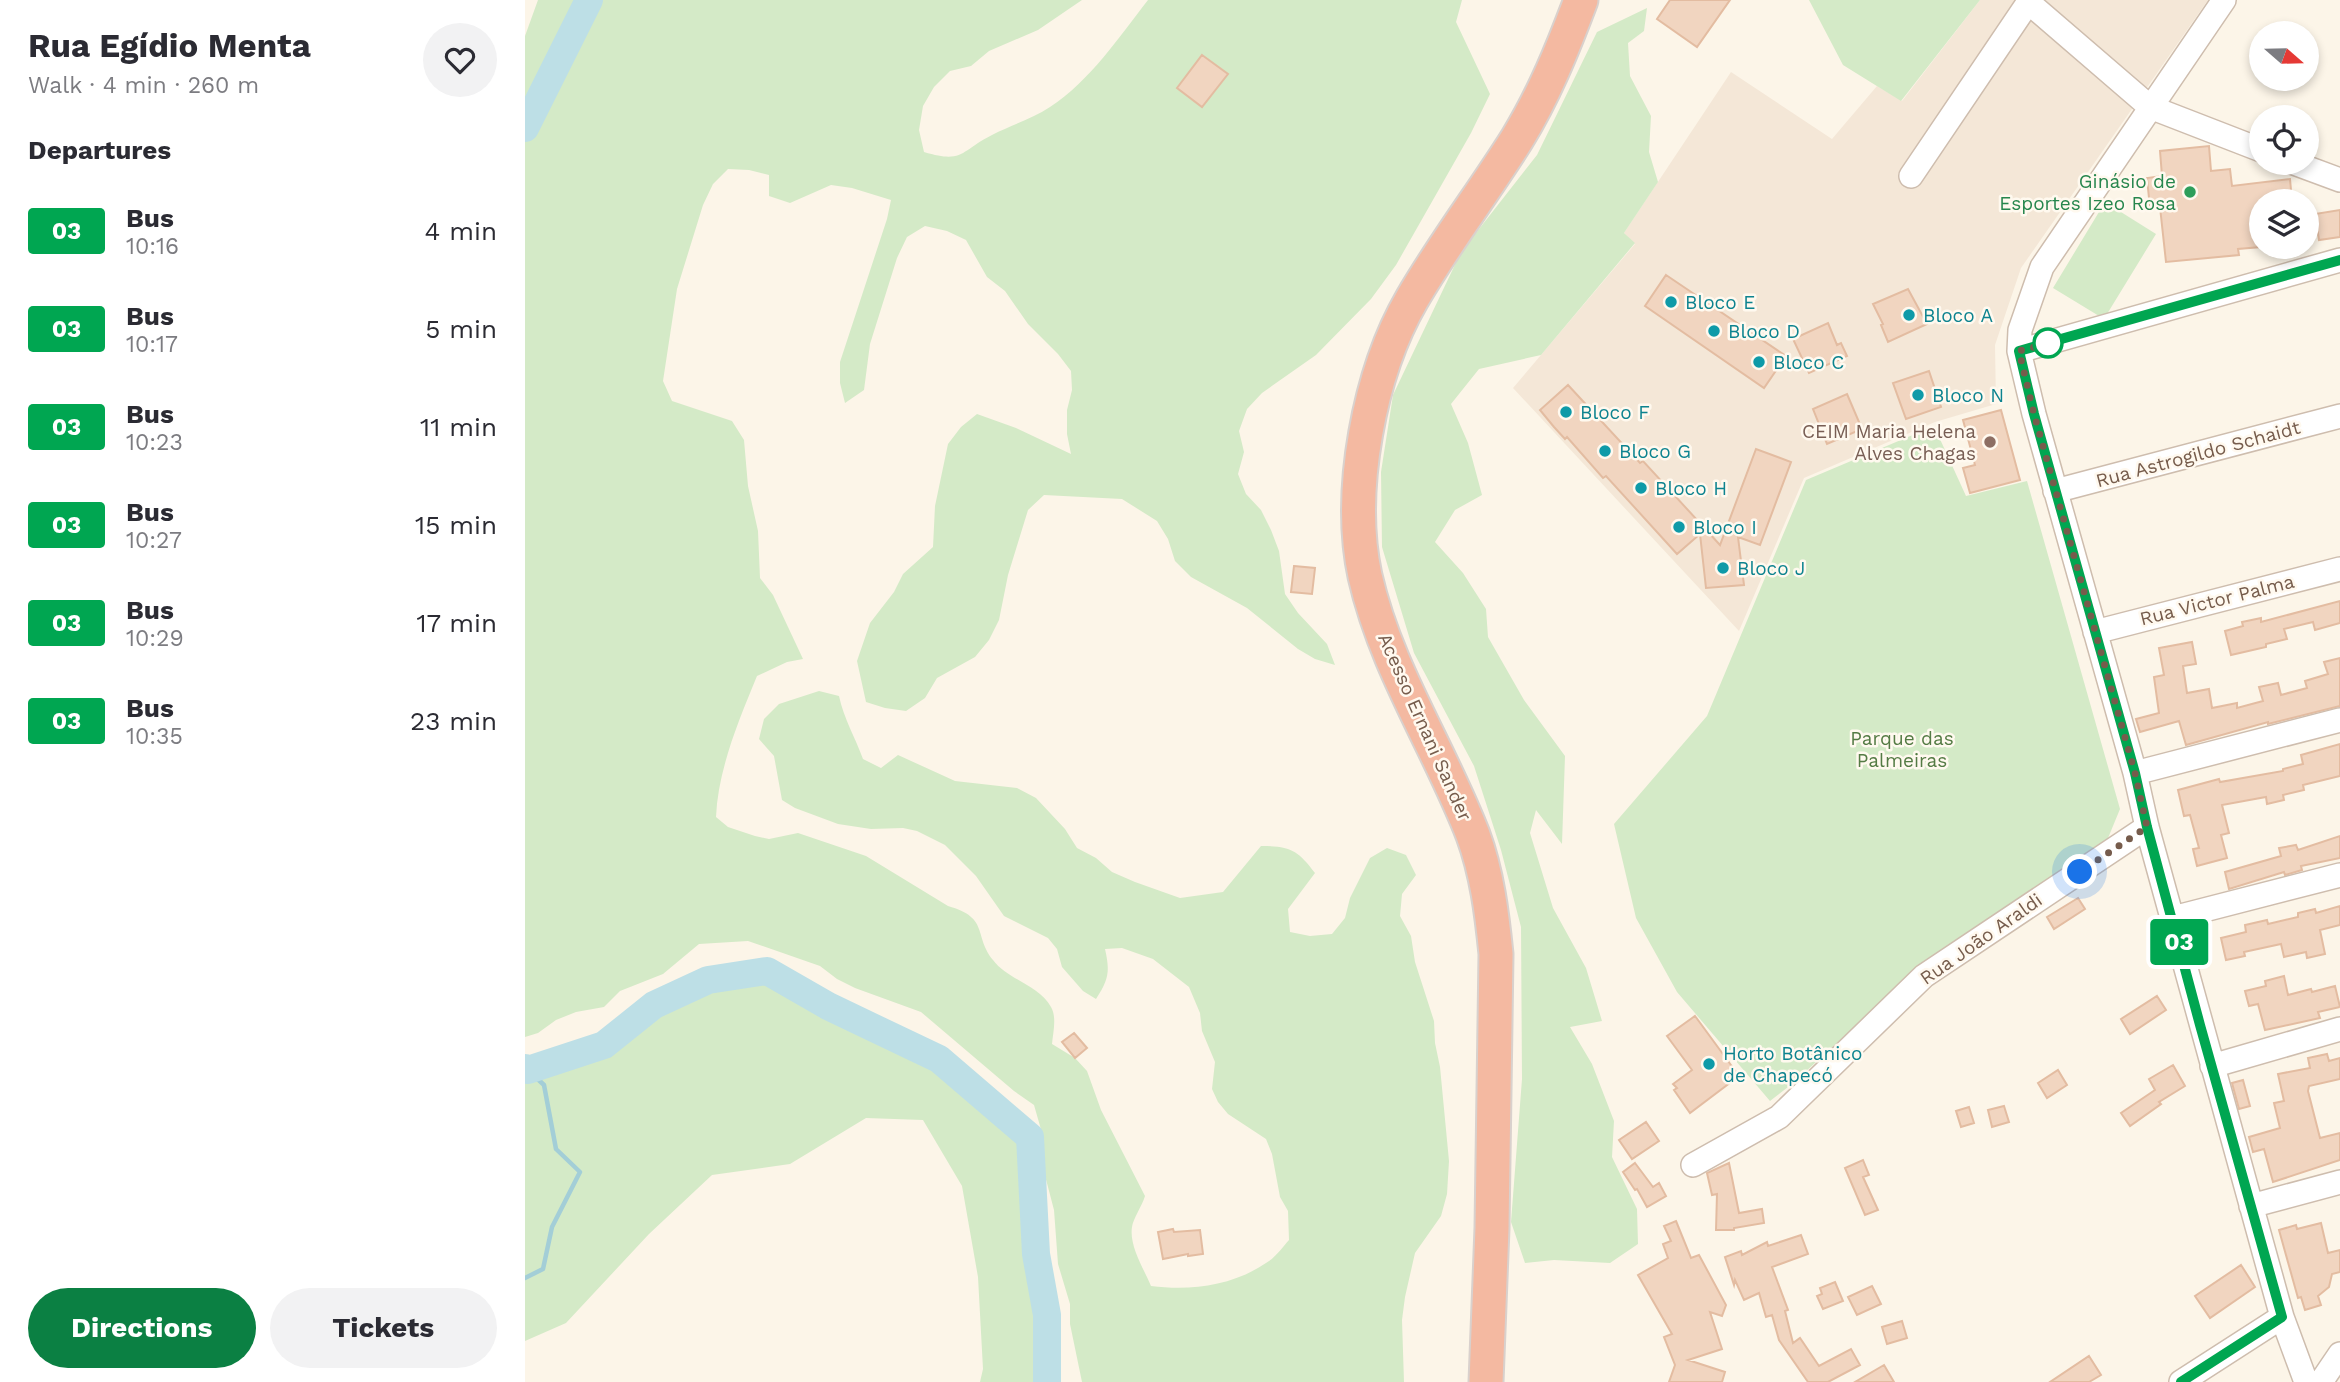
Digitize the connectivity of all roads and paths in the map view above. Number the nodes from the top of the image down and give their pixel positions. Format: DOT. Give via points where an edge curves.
graph roads {
  1 [pos="1581,0"];
  2 [pos="2224,0"];
  3 [pos="2029,1"];
  4 [pos="2150,107"];
  5 [pos="2249,145"];
  6 [pos="2319,172"];
  7 [pos="1910,176"];
  8 [pos="2340,180"];
  9 [pos="2340,260"];
  10 [pos="2019,351"];
  11 [pos="2340,416"];
  12 [pos="2055,491"];
  13 [pos="2340,569"];
  14 [pos="2095,632"];
  15 [pos="2340,720"];
  16 [pos="2135,773"];
  17 [pos="2147,827"];
  18 [pos="2340,875"];
  19 [pos="2172,918"];
  20 [pos="2340,1029"];
  21 [pos="2212,1066"];
  22 [pos="1693,1165"];
  23 [pos="2340,1182"];
  24 [pos="2251,1206"];
  25 [pos="2282,1317"];
  26 [pos="2340,1354"];
  27 [pos="1486,1382"];
  28 [pos="2181,1382"];
  29 [pos="2306,1382"];
  30 [pos="2321,1382"];
  1 -- 27 [label="highway, Acesso Ernani Sander" via="1559,58 1523,129 1411,300 1376,385 1362,447 1359,510 1365,574 1385,645 1473,837 1492,912 1496,954 1494,1146"];
  2 -- 4 [label="street"];
  3 -- 4 [label="street"];
  3 -- 7 [label="street"];
  4 -- 5 [label="street"];
  4 -- 10 [label="street" via="2042,267 2020,330"];
  6 -- 8 [label="street"];
  9 -- 10 [label="street"];
  10 -- 12 [label="street"];
  11 -- 12 [label="street, Rua Astrogildo Schaidt"];
  12 -- 14 [label="street"];
  13 -- 14 [label="street, Rua Victor Palma"];
  14 -- 16 [label="street"];
  15 -- 16 [label="street"];
  16 -- 17 [label="street"];
  17 -- 19 [label="street"];
  17 -- 22 [label="street, Rua João Araldi" via="1924,976 1779,1117"];
  18 -- 19 [label="street"];
  19 -- 21 [label="street"];
  20 -- 21 [label="street"];
  21 -- 24 [label="street"];
  23 -- 24 [label="street"];
  24 -- 25 [label="street"];
  25 -- 28 [label="street"];
  25 -- 29 [label="street"];
  26 -- 30 [label="street"];
}
